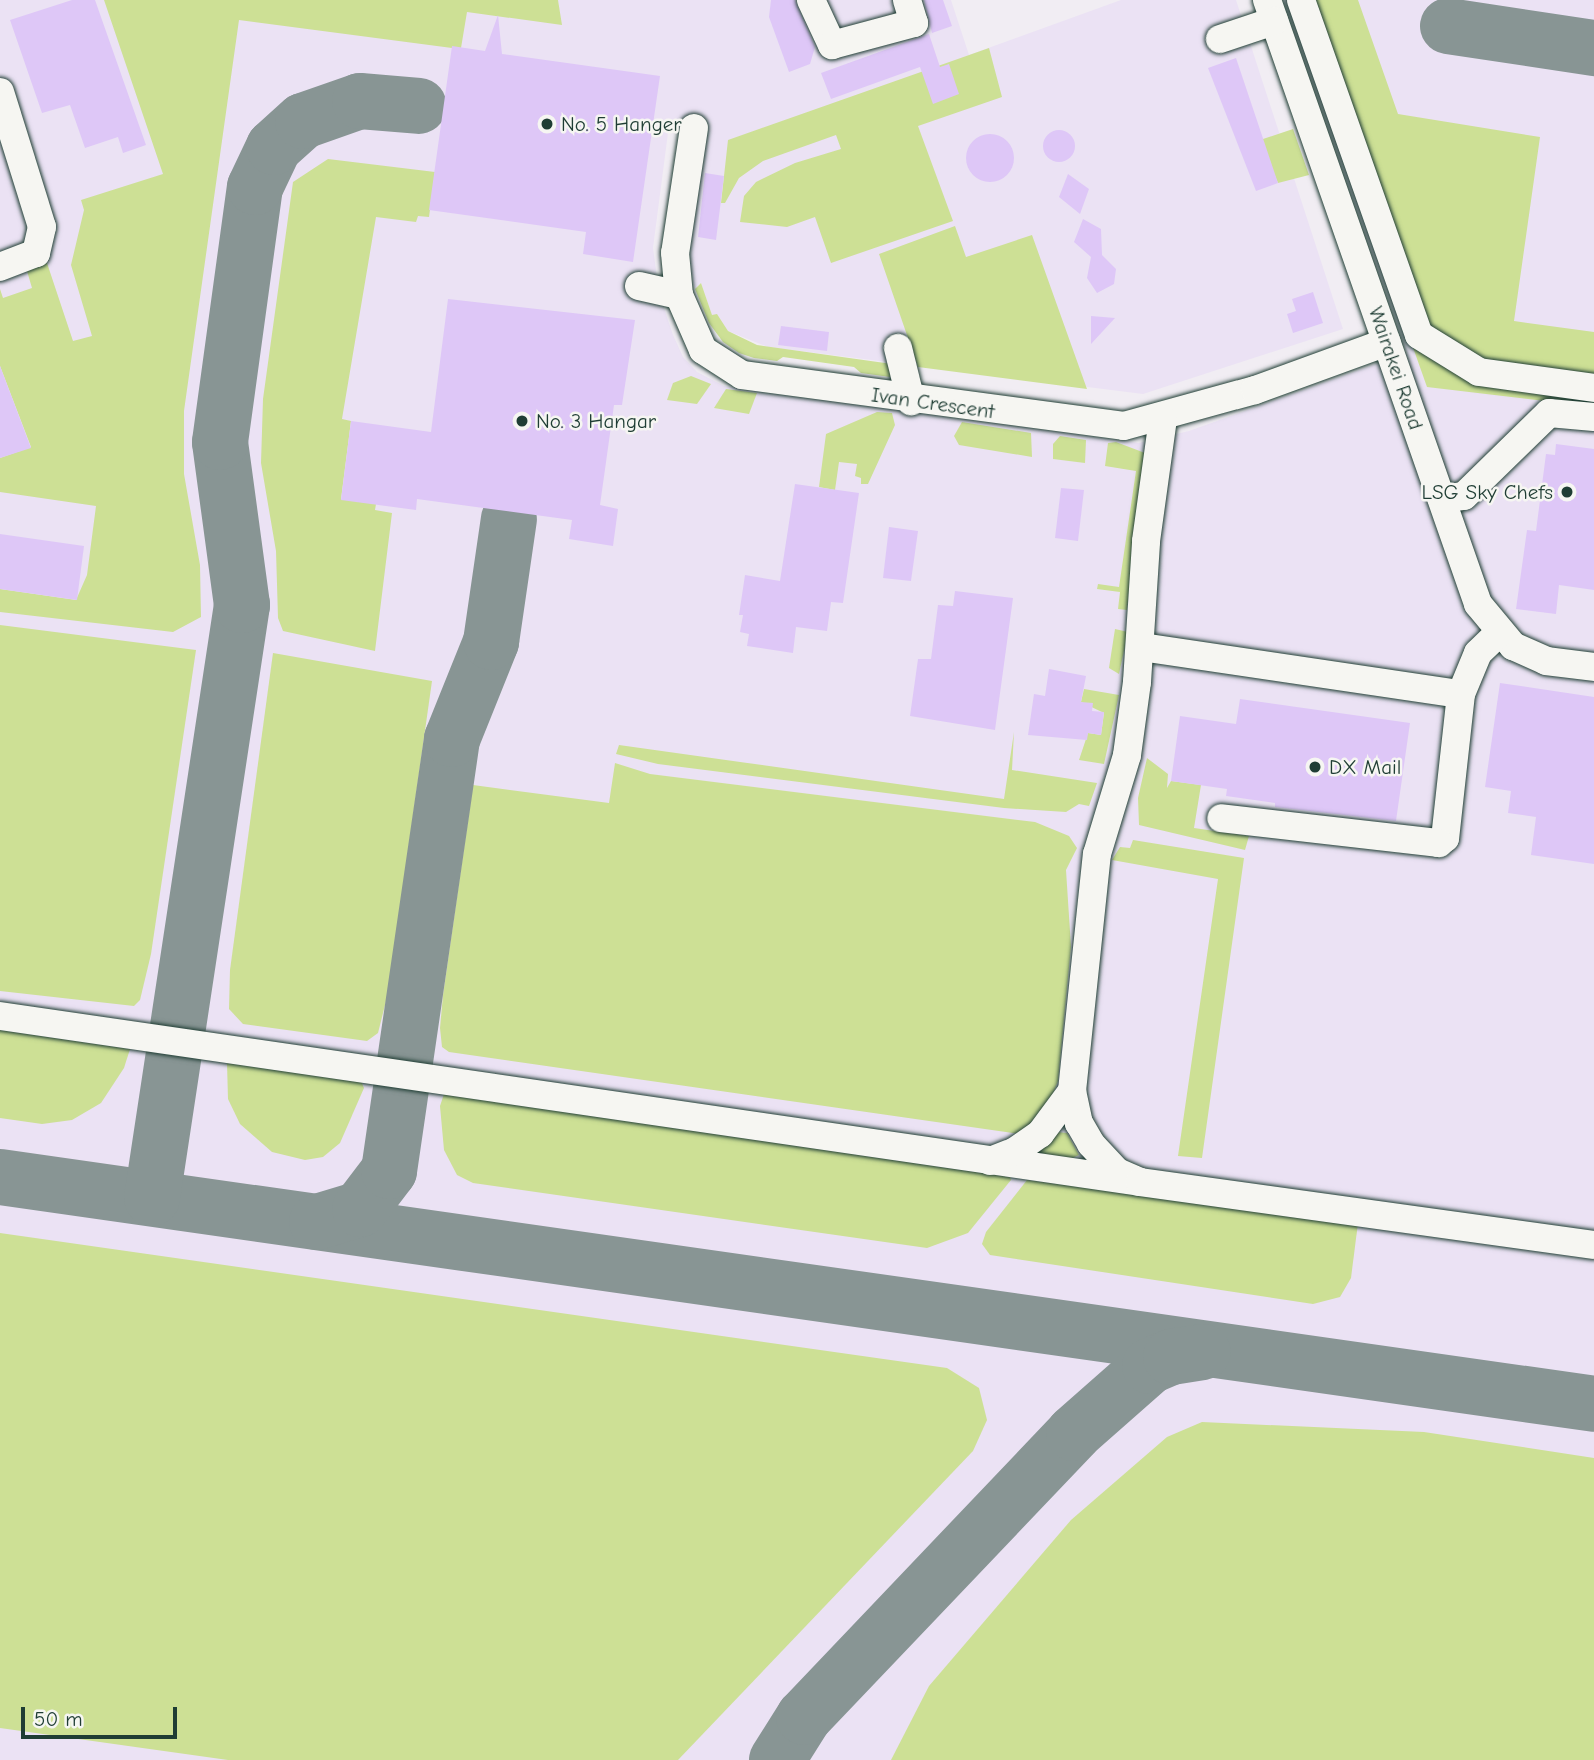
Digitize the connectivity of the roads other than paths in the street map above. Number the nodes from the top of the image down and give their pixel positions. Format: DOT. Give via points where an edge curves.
graph roads {
  1 [pos="811,0"];
  2 [pos="907,0"];
  3 [pos="1301,0"];
  4 [pos="1270,10"];
  5 [pos="1220,39"];
  6 [pos="0,92"];
  7 [pos="694,128"];
  8 [pos="0,267"];
  9 [pos="639,286"];
  10 [pos="678,295"];
  11 [pos="1387,342"];
  12 [pos="898,348"];
  13 [pos="1594,388"];
  14 [pos="911,401"];
  15 [pos="1594,417"];
  16 [pos="1163,419"];
  17 [pos="1442,499"];
  18 [pos="1499,633"];
  19 [pos="1141,647"];
  20 [pos="1594,667"];
  21 [pos="1461,694"];
  22 [pos="1221,818"];
  23 [pos="0,1016"];
  24 [pos="1072,1091"];
  25 [pos="988,1161"];
  26 [pos="1140,1182"];
  27 [pos="1594,1245"];
  1 -- 2 [label="street" via="832,45 914,23"];
  3 -- 13 [label="street" via="1419,335 1479,372"];
  4 -- 5 [label="street"];
  4 -- 11 [label="street, Wairakei Road"];
  6 -- 8 [label="street" via="42,228 36,253"];
  7 -- 10 [label="street, Ivan Crescent" via="675,253"];
  9 -- 10 [label="street"];
  10 -- 14 [label="street, Ivan Crescent" via="703,350 729,370"];
  11 -- 16 [label="street, Ivan Crescent"];
  11 -- 17 [label="street, Wairakei Road"];
  12 -- 14 [label="street"];
  14 -- 16 [label="street, Ivan Crescent" via="1115,426"];
  15 -- 17 [label="street" via="1549,413 1464,496"];
  16 -- 19 [label="street" via="1146,541"];
  17 -- 18 [label="street, Wairakei Road" via="1478,604"];
  18 -- 20 [label="street, Wairakei Road" via="1513,646 1546,661"];
  18 -- 21 [label="street" via="1478,653"];
  19 -- 21 [label="street"];
  19 -- 24 [label="street" via="1127,755 1097,854"];
  21 -- 22 [label="street" via="1445,838 1440,844"];
  23 -- 25 [label="street"];
  24 -- 25 [label="street" via="1040,1134 1014,1152"];
  24 -- 26 [label="street" via="1079,1123 1091,1144 1117,1172"];
  25 -- 26 [label="street"];
  26 -- 27 [label="street"];
}
